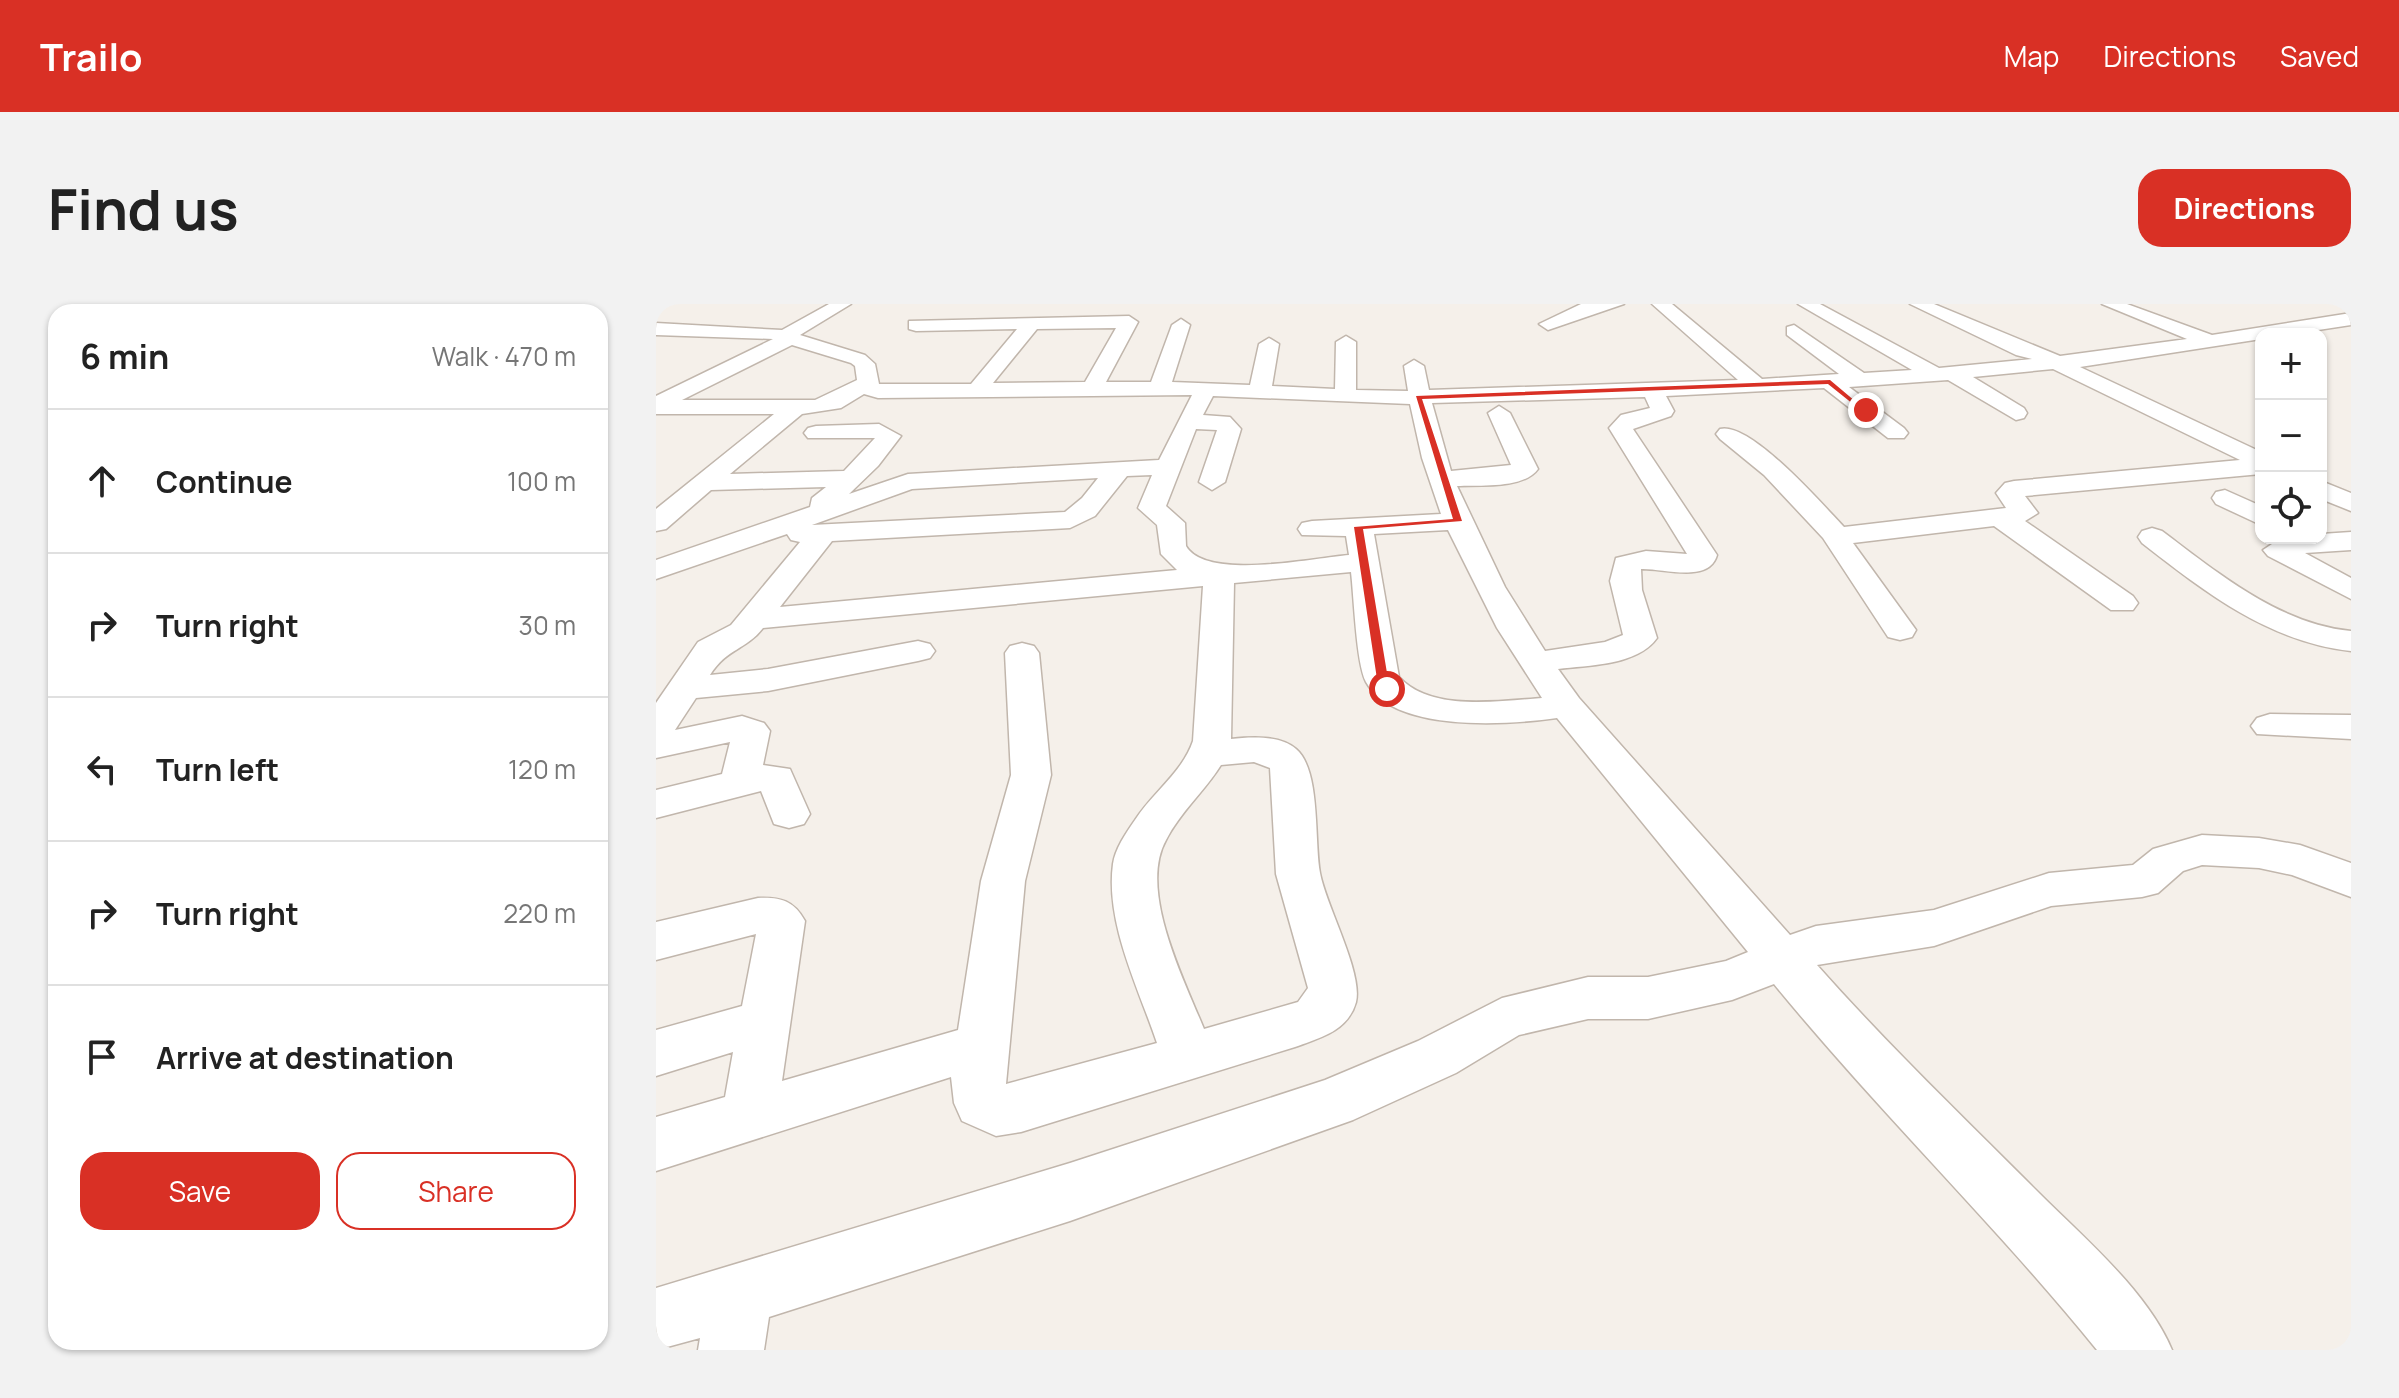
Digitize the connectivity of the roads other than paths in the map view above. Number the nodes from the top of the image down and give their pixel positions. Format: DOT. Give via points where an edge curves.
graph roads {
  1 [pos="842,304"];
  2 [pos="930,304"];
  3 [pos="1615,304"];
  4 [pos="1661,304"];
  5 [pos="1807,304"];
  6 [pos="1919,304"];
  7 [pos="2111,304"];
  8 [pos="2330,304"];
  9 [pos="2351,310"];
  10 [pos="2351,319"];
  11 [pos="1548,324"];
  12 [pos="1030,325"];
  13 [pos="1181,325"];
  14 [pos="656,329"];
  15 [pos="1794,331"];
  16 [pos="2327,331"];
  17 [pos="788,337"];
  18 [pos="2255,338"];
  19 [pos="2210,341"];
  20 [pos="1346,342"];
  21 [pos="1269,344"];
  22 [pos="2060,363"];
  23 [pos="869,368"];
  24 [pos="1943,374"];
  25 [pos="1860,380"];
  26 [pos="656,381"];
  27 [pos="703,382"];
  28 [pos="1416,382"];
  29 [pos="1830,382"];
  30 [pos="1757,386"];
  31 [pos="1159,388"];
  32 [pos="1651,388"];
  33 [pos="1092,389"];
  34 [pos="1207,389"];
  35 [pos="976,391"];
  36 [pos="1260,391"];
  37 [pos="1344,396"];
  38 [pos="656,406"];
  39 [pos="796,407"];
  40 [pos="1499,413"];
  41 [pos="2016,413"];
  42 [pos="1187,422"];
  43 [pos="816,433"];
  44 [pos="1896,433"];
  45 [pos="1728,434"];
  46 [pos="2255,460"];
  47 [pos="2255,464"];
  48 [pos="1169,467"];
  49 [pos="1120,469"];
  50 [pos="852,478"];
  51 [pos="1444,479"];
  52 [pos="1212,482"];
  53 [pos="702,483"];
  54 [pos="2327,492"];
  55 [pos="2225,498"];
  56 [pos="2351,503"];
  57 [pos="2255,514"];
  58 [pos="2000,517"];
  59 [pos="1458,521"];
  60 [pos="656,523"];
  61 [pos="815,525"];
  62 [pos="1359,527"];
  63 [pos="1312,529"];
  64 [pos="1837,536"];
  65 [pos="2152,537"];
  66 [pos="2327,541"];
  67 [pos="2351,541"];
  68 [pos="2292,544"];
  69 [pos="1365,562"];
  70 [pos="656,570"];
  71 [pos="1219,575"];
  72 [pos="2351,590"];
  73 [pos="2122,603"];
  74 [pos="754,619"];
  75 [pos="1900,630"];
  76 [pos="2351,641"];
  77 [pos="918,651"];
  78 [pos="1022,653"];
  79 [pos="1535,663"];
  80 [pos="1566,706"];
  81 [pos="667,708"];
  82 [pos="2270,726"];
  83 [pos="2351,727"];
  84 [pos="656,746"];
  85 [pos="1209,754"];
  86 [pos="740,783"];
  87 [pos="656,804"];
  88 [pos="789,814"];
  89 [pos="2351,881"];
  90 [pos="656,941"];
  91 [pos="1781,960"];
  92 [pos="763,1022"];
  93 [pos="983,1045"];
  94 [pos="656,1053"];
  95 [pos="1188,1057"];
  96 [pos="749,1115"];
  97 [pos="656,1144"];
  98 [pos="656,1320"];
  99 [pos="736,1322"];
  100 [pos="2139,1350"];
  1 -- 17 [label="street"];
  2 -- 12 [label="street" via="909,331"];
  3 -- 11 [label="street" via="1586,308"];
  4 -- 30 [label="street"];
  5 -- 24 [label="street"];
  6 -- 22 [label="street"];
  7 -- 19 [label="street"];
  8 -- 9 [label="street"];
  10 -- 16 [label="street"];
  12 -- 33 [label="street" via="1129,322"];
  12 -- 35 [label="street"];
  13 -- 31 [label="street"];
  14 -- 17 [label="street"];
  15 -- 25 [label="street"];
  17 -- 23 [label="street"];
  17 -- 27 [label="street"];
  18 -- 19 [label="street"];
  19 -- 22 [label="street"];
  20 -- 37 [label="street"];
  21 -- 36 [label="street"];
  22 -- 24 [label="street"];
  22 -- 46 [label="street"];
  23 -- 35 [label="street" via="878,391"];
  23 -- 39 [label="street" via="833,403"];
  24 -- 25 [label="street"];
  24 -- 41 [label="street"];
  25 -- 29 [label="street"];
  26 -- 27 [label="street"];
  27 -- 38 [label="street"];
  28 -- 32 [label="street"];
  28 -- 37 [label="street"];
  28 -- 51 [label="street"];
  29 -- 30 [label="street"];
  29 -- 44 [label="street"];
  30 -- 32 [label="street"];
  31 -- 33 [label="street"];
  31 -- 34 [label="street"];
  32 -- 79 [label="street" via="1663,411 1629,420 1621,428 1701,560 1646,558 1627,564 1627,588 1640,628 1634,644"];
  33 -- 35 [label="street"];
  34 -- 36 [label="street"];
  34 -- 42 [label="street"];
  36 -- 37 [label="street"];
  38 -- 39 [label="street"];
  39 -- 53 [label="street"];
  40 -- 51 [label="street" via="1525,469"];
  42 -- 48 [label="street"];
  42 -- 52 [label="street" via="1222,422 1229,429"];
  43 -- 50 [label="street" via="887,433 886,441"];
  45 -- 64 [label="street" via="1773,470"];
  47 -- 58 [label="street" via="2014,489 2009,493 2024,513"];
  48 -- 49 [label="street"];
  48 -- 71 [label="street" via="1152,508 1171,523 1171,550"];
  49 -- 61 [label="street" via="932,478 884,490"];
  49 -- 61 [label="street" via="1097,501 1070,520"];
  50 -- 53 [label="street"];
  50 -- 61 [label="street"];
  51 -- 59 [label="street"];
  53 -- 60 [label="street"];
  54 -- 56 [label="street"];
  55 -- 57 [label="street"];
  58 -- 64 [label="street"];
  58 -- 73 [label="street"];
  59 -- 62 [label="street"];
  59 -- 79 [label="street" via="1485,584"];
  61 -- 70 [label="street" via="753,538"];
  61 -- 74 [label="street"];
  62 -- 63 [label="street"];
  62 -- 69 [label="street"];
  64 -- 75 [label="street"];
  65 -- 76 [label="street" via="2257,609 2320,637"];
  66 -- 67 [label="street"];
  68 -- 72 [label="street" via="2278,550"];
  69 -- 71 [label="street"];
  69 -- 80 [label="street" via="1387,689 1424,704 1469,710"];
  71 -- 74 [label="street"];
  71 -- 85 [label="street"];
  74 -- 81 [label="street" via="743,632 710,649"];
  77 -- 81 [label="street" via="768,680"];
  78 -- 93 [label="street" via="1031,775 1003,881"];
  79 -- 80 [label="street"];
  80 -- 91 [label="street"];
  82 -- 83 [label="street"];
  84 -- 86 [label="street" via="728,730 751,731"];
  85 -- 95 [label="street" via="1149,831 1135,862 1142,921"];
  85 -- 95 [label="street" via="1274,751 1285,757 1303,898 1333,988 1330,1004 1316,1017"];
  86 -- 87 [label="street"];
  86 -- 88 [label="street" via="776,778"];
  89 -- 91 [label="street" via="2300,861 2202,850 2168,860 2142,881 2049,890 1934,928 1816,945"];
  90 -- 92 [label="street" via="775,915 782,921 781,934"];
  91 -- 99 [label="street" via="1732,980 1648,998 1588,998 1502,1019 1437,1057 1334,1102 1070,1192"];
  91 -- 100 [label="street" via="2073,1271"];
  92 -- 94 [label="street"];
  92 -- 96 [label="street"];
  93 -- 95 [label="street" via="981,1103 996,1111"];
  93 -- 96 [label="street"];
  96 -- 97 [label="street"];
  98 -- 99 [label="street"];
}
